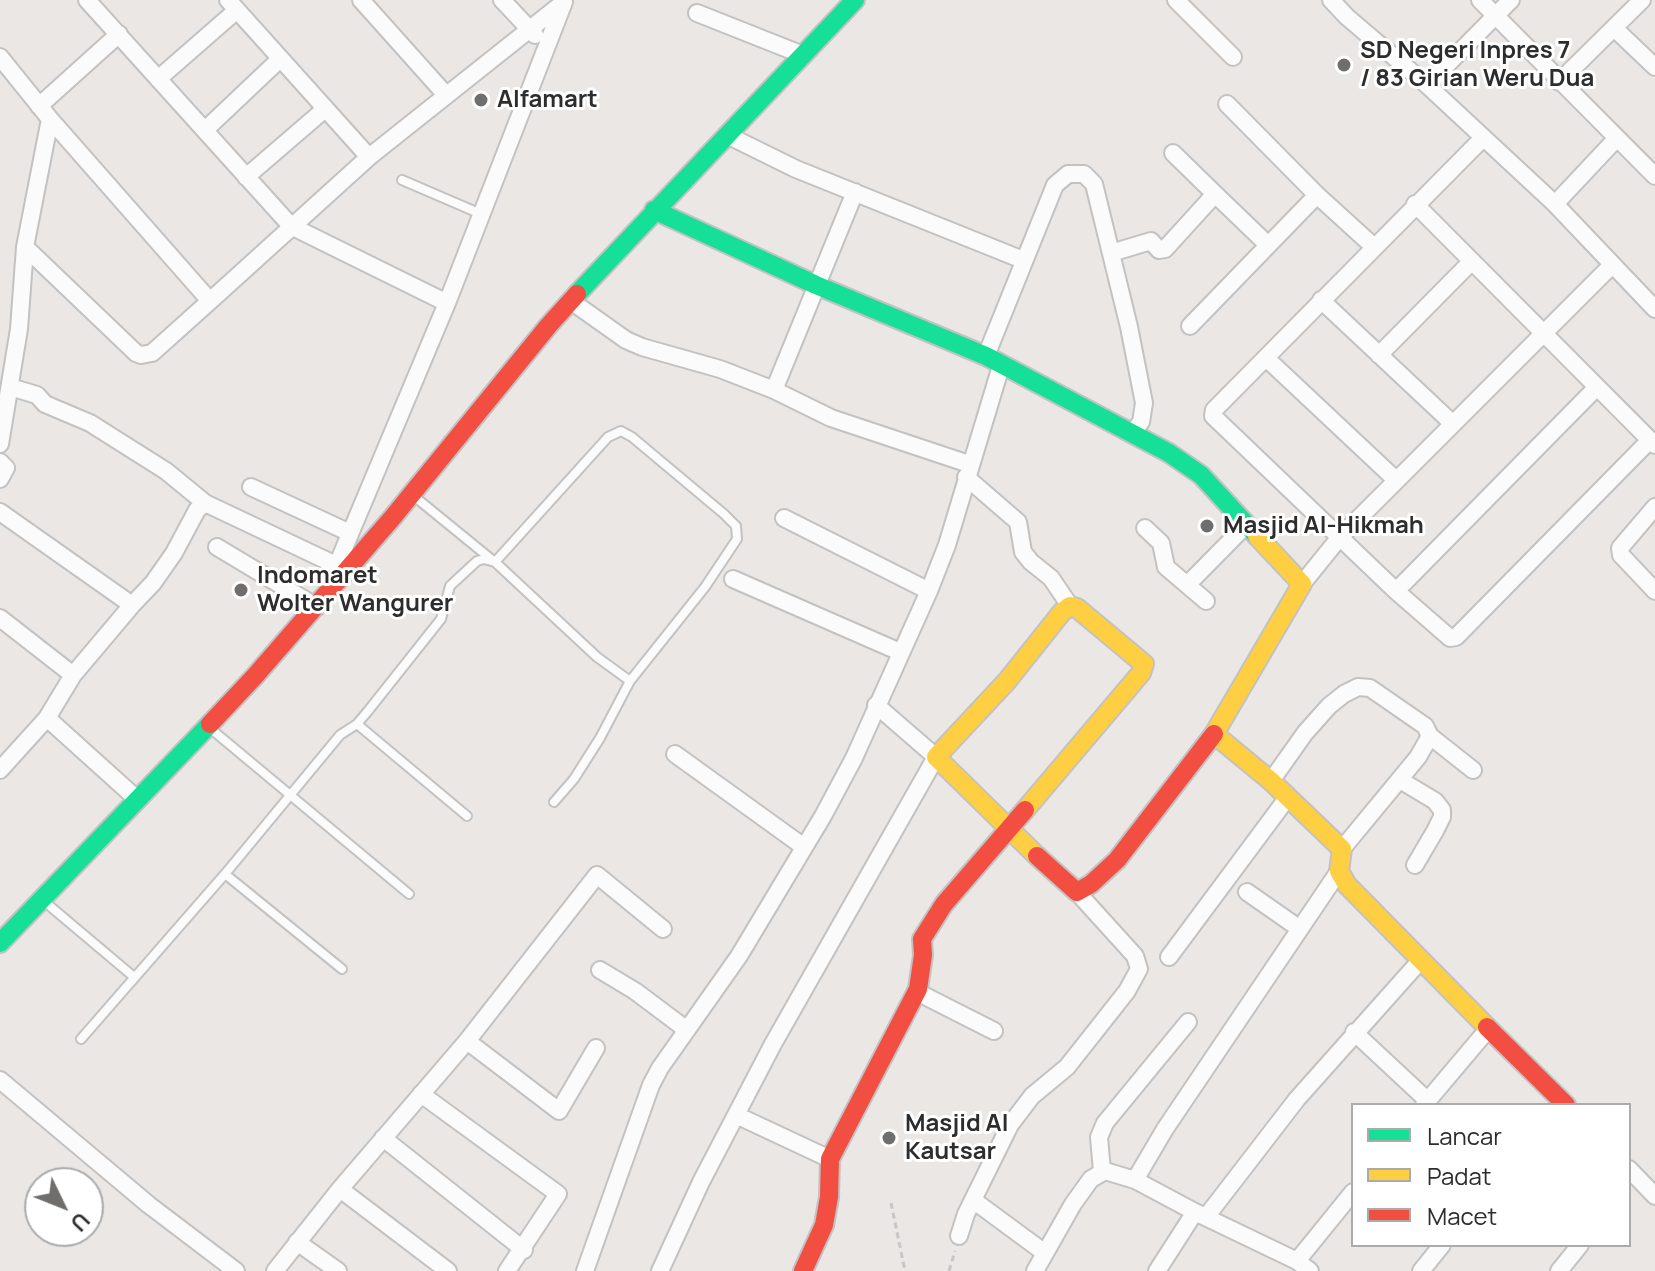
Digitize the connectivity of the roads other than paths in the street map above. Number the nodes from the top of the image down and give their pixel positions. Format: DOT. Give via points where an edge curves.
graph roads {
  1 [pos="87,0"];
  2 [pos="361,0"];
  3 [pos="502,0"];
  4 [pos="855,0"];
  5 [pos="1176,0"];
  6 [pos="1331,0"];
  7 [pos="1480,0"];
  8 [pos="1511,0"];
  9 [pos="1642,0"];
  10 [pos="564,1"];
  11 [pos="232,5"];
  12 [pos="697,13"];
  13 [pos="1495,16"];
  14 [pos="1614,28"];
  15 [pos="528,29"];
  16 [pos="119,34"];
  17 [pos="547,48"];
  18 [pos="803,55"];
  19 [pos="0,57"];
  20 [pos="1233,57"];
  21 [pos="280,59"];
  22 [pos="1655,67"];
  23 [pos="158,79"];
  24 [pos="1559,82"];
  25 [pos="1427,85"];
  26 [pos="446,95"];
  27 [pos="1227,104"];
  28 [pos="325,109"];
  29 [pos="44,112"];
  30 [pos="205,130"];
  31 [pos="727,135"];
  32 [pos="1483,138"];
  33 [pos="1617,138"];
  34 [pos="1173,153"];
  35 [pos="369,157"];
  36 [pos="1655,176"];
  37 [pos="246,177"];
  38 [pos="402,180"];
  39 [pos="855,192"];
  40 [pos="1215,194"];
  41 [pos="1317,195"];
  42 [pos="1415,204"];
  43 [pos="1555,204"];
  44 [pos="654,210"];
  45 [pos="481,214"];
  46 [pos="291,226"];
  47 [pos="1268,245"];
  48 [pos="1373,246"];
  49 [pos="25,247"];
  50 [pos="1111,253"];
  51 [pos="1023,260"];
  52 [pos="1472,261"];
  53 [pos="1612,265"];
  54 [pos="816,285"];
  55 [pos="1321,300"];
  56 [pos="210,301"];
  57 [pos="571,301"];
  58 [pos="447,303"];
  59 [pos="1655,309"];
  60 [pos="1190,326"];
  61 [pos="1544,333"];
  62 [pos="1379,355"];
  63 [pos="1266,358"];
  64 [pos="993,361"];
  65 [pos="7,378"];
  66 [pos="1597,387"];
  67 [pos="774,390"];
  68 [pos="1452,423"];
  69 [pos="1132,433"];
  70 [pos="1652,443"];
  71 [pos="0,444"];
  72 [pos="0,462"];
  73 [pos="968,470"];
  74 [pos="0,479"];
  75 [pos="1396,480"];
  76 [pos="251,487"];
  77 [pos="412,494"];
  78 [pos="205,503"];
  79 [pos="1655,507"];
  80 [pos="0,512"];
  81 [pos="784,518"];
  82 [pos="1247,524"];
  83 [pos="1145,528"];
  84 [pos="350,533"];
  85 [pos="1340,537"];
  86 [pos="217,547"];
  87 [pos="495,562"];
  88 [pos="336,565"];
  89 [pos="733,579"];
  90 [pos="1188,584"];
  91 [pos="1302,584"];
  92 [pos="929,591"];
  93 [pos="1396,591"];
  94 [pos="1655,591"];
  95 [pos="1206,601"];
  96 [pos="320,603"];
  97 [pos="132,605"];
  98 [pos="1070,606"];
  99 [pos="0,618"];
  100 [pos="900,652"];
  101 [pos="73,675"];
  102 [pos="630,681"];
  103 [pos="876,705"];
  104 [pos="47,718"];
  105 [pos="357,724"];
  106 [pos="207,726"];
  107 [pos="1214,734"];
  108 [pos="1430,736"];
  109 [pos="675,754"];
  110 [pos="936,757"];
  111 [pos="0,770"];
  112 [pos="1473,770"];
  113 [pos="1400,780"];
  114 [pos="1271,781"];
  115 [pos="290,796"];
  116 [pos="1288,797"];
  117 [pos="138,800"];
  118 [pos="554,802"];
  119 [pos="467,816"];
  120 [pos="1010,828"];
  121 [pos="804,847"];
  122 [pos="1342,849"];
  123 [pos="1415,865"];
  124 [pos="1339,871"];
  125 [pos="225,874"];
  126 [pos="1077,892"];
  127 [pos="1247,892"];
  128 [pos="409,894"];
  129 [pos="41,899"];
  130 [pos="663,929"];
  131 [pos="1300,929"];
  132 [pos="0,943"];
  133 [pos="1169,957"];
  134 [pos="1420,961"];
  135 [pos="342,969"];
  136 [pos="600,970"];
  137 [pos="134,977"];
  138 [pos="917,992"];
  139 [pos="1188,1022"];
  140 [pos="1489,1028"];
  141 [pos="687,1030"];
  142 [pos="994,1031"];
  143 [pos="1354,1032"];
  144 [pos="81,1039"];
  145 [pos="467,1041"];
  146 [pos="596,1048"];
  147 [pos="0,1080"];
  148 [pos="421,1094"];
  149 [pos="1426,1103"];
  150 [pos="1560,1103"];
  151 [pos="736,1115"];
  152 [pos="383,1138"];
  153 [pos="830,1159"];
  154 [pos="1102,1171"];
  155 [pos="1632,1177"];
  156 [pos="1135,1180"];
  157 [pos="340,1189"];
  158 [pos="1653,1190"];
  159 [pos="1351,1195"];
  160 [pos="973,1200"];
  161 [pos="1200,1215"];
  162 [pos="959,1236"];
  163 [pos="297,1242"];
  164 [pos="1440,1247"];
  165 [pos="1578,1247"];
  166 [pos="524,1250"];
  167 [pos="1045,1253"];
  168 [pos="1297,1263"];
  169 [pos="236,1271"];
  170 [pos="275,1271"];
  171 [pos="338,1271"];
  172 [pos="448,1271"];
  173 [pos="507,1271"];
  174 [pos="585,1271"];
  175 [pos="660,1271"];
  176 [pos="803,1271"];
  177 [pos="1035,1271"];
  178 [pos="1157,1271"];
  179 [pos="1275,1271"];
  180 [pos="1421,1271"];
  181 [pos="1559,1271"];
  1 -- 16 [label="street"];
  2 -- 26 [label="street"];
  3 -- 15 [label="street"];
  4 -- 18 [label="main road"];
  5 -- 20 [label="street"];
  6 -- 25 [label="street"];
  7 -- 13 [label="street"];
  8 -- 13 [label="street"];
  9 -- 14 [label="street"];
  10 -- 15 [label="street"];
  10 -- 17 [label="street"];
  11 -- 21 [label="street"];
  11 -- 23 [label="street"];
  12 -- 18 [label="street"];
  13 -- 24 [label="street"];
  13 -- 25 [label="street"];
  14 -- 22 [label="street"];
  14 -- 24 [label="street"];
  15 -- 17 [label="street"];
  15 -- 26 [label="street"];
  16 -- 23 [label="street"];
  16 -- 29 [label="street"];
  17 -- 45 [label="street"];
  18 -- 31 [label="main road"];
  19 -- 29 [label="street"];
  21 -- 28 [label="street"];
  21 -- 30 [label="street"];
  23 -- 30 [label="street"];
  24 -- 33 [label="street"];
  25 -- 32 [label="street"];
  26 -- 35 [label="street"];
  27 -- 41 [label="street"];
  28 -- 35 [label="street"];
  28 -- 37 [label="street"];
  29 -- 49 [label="street"];
  29 -- 56 [label="street"];
  30 -- 37 [label="street"];
  31 -- 39 [label="street"];
  31 -- 44 [label="main road"];
  32 -- 42 [label="street"];
  32 -- 43 [label="street"];
  33 -- 36 [label="street"];
  33 -- 43 [label="street"];
  34 -- 40 [label="street"];
  35 -- 46 [label="street"];
  37 -- 46 [label="street"];
  38 -- 45 [label="lane"];
  39 -- 51 [label="street"];
  39 -- 54 [label="street"];
  40 -- 47 [label="street"];
  40 -- 50 [label="street" via="1163,251 1151,241"];
  41 -- 47 [label="street"];
  41 -- 48 [label="street"];
  42 -- 48 [label="street"];
  42 -- 52 [label="street"];
  43 -- 53 [label="street"];
  44 -- 54 [label="main road"];
  44 -- 57 [label="main road"];
  45 -- 58 [label="street"];
  46 -- 56 [label="street"];
  46 -- 58 [label="street"];
  47 -- 60 [label="street"];
  48 -- 55 [label="street"];
  49 -- 56 [label="street" via="141,355 152,353"];
  49 -- 65 [label="street" via="19,329"];
  50 -- 51 [label="street" via="1094,184 1077,172 1055,185"];
  50 -- 69 [label="street" via="1144,403 1141,422"];
  51 -- 64 [label="street"];
  52 -- 61 [label="street"];
  52 -- 62 [label="street"];
  53 -- 59 [label="street"];
  53 -- 61 [label="street"];
  54 -- 64 [label="main road"];
  54 -- 67 [label="street"];
  55 -- 62 [label="street"];
  55 -- 63 [label="street"];
  57 -- 67 [label="street" via="626,340"];
  57 -- 77 [label="main road"];
  58 -- 84 [label="street"];
  61 -- 66 [label="street"];
  61 -- 68 [label="street"];
  62 -- 68 [label="street"];
  63 -- 75 [label="street"];
  63 -- 85 [label="street" via="1213,416"];
  64 -- 69 [label="main road"];
  64 -- 73 [label="street"];
  65 -- 71 [label="street"];
  65 -- 78 [label="street" via="45,404 90,423"];
  66 -- 70 [label="street"];
  66 -- 93 [label="street"];
  67 -- 73 [label="street" via="831,418"];
  68 -- 75 [label="street"];
  69 -- 82 [label="main road" via="1191,466"];
  70 -- 93 [label="street" via="1456,637 1447,637"];
  72 -- 74 [label="street" via="6,468"];
  73 -- 92 [label="street"];
  73 -- 98 [label="street" via="1018,522 1023,552 1051,578"];
  75 -- 85 [label="street"];
  76 -- 84 [label="street"];
  77 -- 87 [label="lane"];
  77 -- 96 [label="main road"];
  78 -- 88 [label="street"];
  78 -- 97 [label="street" via="153,583"];
  79 -- 94 [label="street" via="1620,548"];
  80 -- 97 [label="street"];
  81 -- 92 [label="street"];
  82 -- 90 [label="street"];
  82 -- 91 [label="main road"];
  83 -- 90 [label="street" via="1161,543 1166,567"];
  84 -- 88 [label="street"];
  85 -- 91 [label="street"];
  85 -- 93 [label="street"];
  86 -- 96 [label="street"];
  87 -- 102 [label="lane"];
  87 -- 102 [label="lane" via="621,431 724,514 736,526 737,539"];
  87 -- 105 [label="lane" via="477,561 450,586 441,619"];
  88 -- 96 [label="street"];
  89 -- 100 [label="street"];
  90 -- 95 [label="street"];
  91 -- 107 [label="main road"];
  92 -- 100 [label="street"];
  96 -- 106 [label="main road"];
  97 -- 101 [label="street"];
  98 -- 110 [label="main road"];
  98 -- 120 [label="main road" via="1144,664 1144,670"];
  99 -- 101 [label="street"];
  100 -- 103 [label="street"];
  101 -- 104 [label="street"];
  102 -- 118 [label="lane" via="594,748"];
  103 -- 110 [label="street"];
  103 -- 121 [label="street" via="854,758"];
  104 -- 111 [label="street"];
  104 -- 117 [label="street"];
  105 -- 115 [label="lane" via="340,735"];
  105 -- 119 [label="lane"];
  106 -- 115 [label="lane"];
  106 -- 117 [label="main road"];
  107 -- 114 [label="main road"];
  107 -- 126 [label="main road" via="1117,860"];
  108 -- 112 [label="street"];
  108 -- 113 [label="street"];
  108 -- 114 [label="street" via="1399,707 1370,688 1358,687 1329,706"];
  109 -- 121 [label="street"];
  110 -- 120 [label="main road"];
  110 -- 151 [label="street"];
  113 -- 122 [label="street"];
  113 -- 123 [label="street" via="1442,810"];
  114 -- 116 [label="main road"];
  115 -- 125 [label="lane"];
  115 -- 128 [label="lane"];
  116 -- 122 [label="main road"];
  116 -- 133 [label="street"];
  117 -- 129 [label="main road"];
  120 -- 126 [label="main road"];
  120 -- 138 [label="main road" via="932,921 922,939"];
  121 -- 141 [label="street"];
  122 -- 124 [label="main road"];
  124 -- 131 [label="street"];
  124 -- 134 [label="main road"];
  125 -- 135 [label="lane"];
  125 -- 137 [label="lane"];
  126 -- 160 [label="street" via="1135,956 1139,969 1077,1055 1032,1096 1010,1125"];
  127 -- 131 [label="street"];
  129 -- 132 [label="main road"];
  129 -- 137 [label="lane"];
  130 -- 145 [label="street" via="597,875"];
  131 -- 156 [label="street"];
  134 -- 140 [label="main road"];
  134 -- 143 [label="street"];
  136 -- 141 [label="street"];
  137 -- 144 [label="lane"];
  138 -- 142 [label="street"];
  138 -- 153 [label="main road"];
  139 -- 154 [label="street" via="1105,1123 1099,1137"];
  140 -- 149 [label="street"];
  140 -- 150 [label="main road"];
  141 -- 174 [label="street" via="651,1085"];
  143 -- 149 [label="street"];
  143 -- 161 [label="street"];
  145 -- 146 [label="street" via="559,1111"];
  145 -- 148 [label="street"];
  147 -- 169 [label="street"];
  148 -- 152 [label="street"];
  148 -- 166 [label="street" via="558,1194"];
  151 -- 153 [label="street"];
  151 -- 175 [label="street"];
  152 -- 157 [label="street"];
  152 -- 166 [label="street"];
  153 -- 176 [label="main road" via="824,1225"];
  154 -- 156 [label="street"];
  154 -- 167 [label="street" via="1073,1204"];
  155 -- 158 [label="street"];
  156 -- 161 [label="street"];
  157 -- 163 [label="street"];
  157 -- 172 [label="street"];
  159 -- 168 [label="street"];
  160 -- 162 [label="street"];
  160 -- 167 [label="street"];
  161 -- 168 [label="street"];
  161 -- 178 [label="street"];
  163 -- 170 [label="street"];
  163 -- 171 [label="street"];
  164 -- 180 [label="street"];
  165 -- 181 [label="street"];
  166 -- 173 [label="street"];
  167 -- 177 [label="street"];
  168 -- 179 [label="street"];
}
